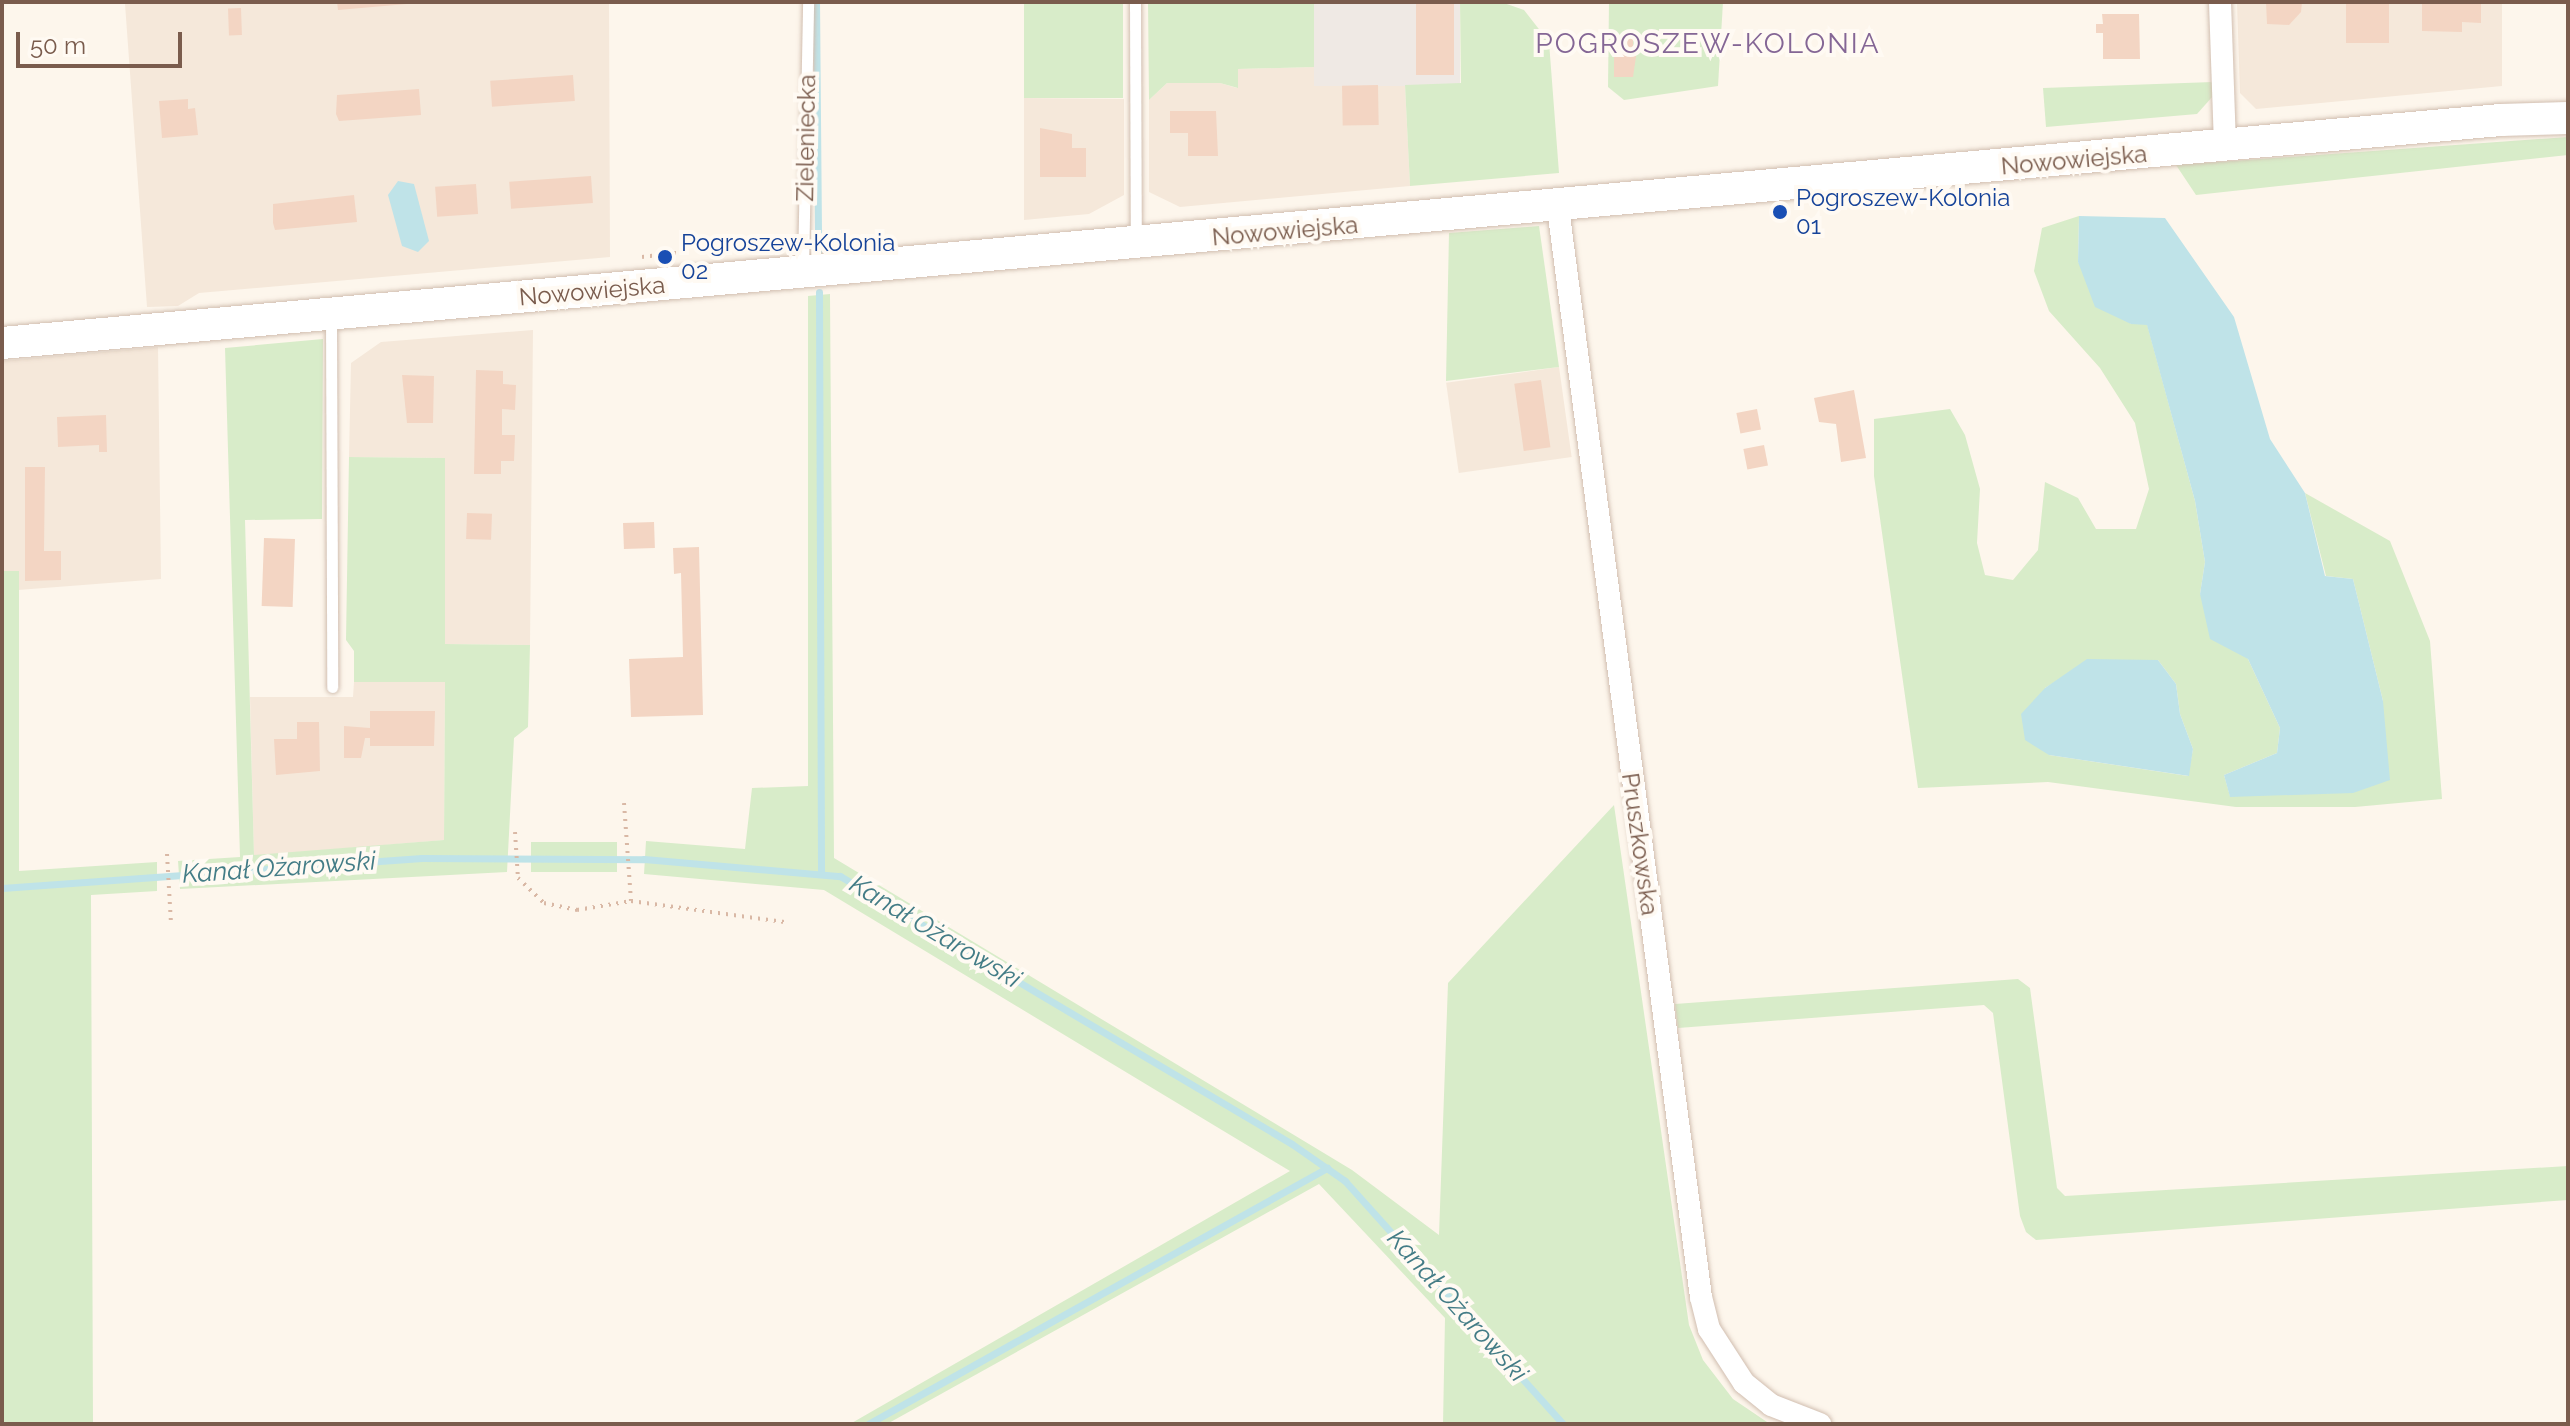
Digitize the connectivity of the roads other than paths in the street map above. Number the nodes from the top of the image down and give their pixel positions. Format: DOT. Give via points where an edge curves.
graph roads {
  1 [pos="808,2"];
  2 [pos="1135,2"];
  3 [pos="2220,2"];
  4 [pos="2568,118"];
  5 [pos="2225,146"];
  6 [pos="1558,208"];
  7 [pos="1136,245"];
  8 [pos="803,273"];
  9 [pos="331,314"];
  10 [pos="2,343"];
  11 [pos="332,687"];
  12 [pos="1820,1424"];
  1 -- 8 [label="lane, Zieleniecka"];
  2 -- 7 [label="lane"];
  3 -- 5 [label="street"];
  4 -- 5 [label="street, Nowowiejska"];
  5 -- 6 [label="street, Nowowiejska"];
  6 -- 7 [label="street, Nowowiejska"];
  6 -- 12 [label="street, Pruszkowska" via="1701,1297 1709,1329 1744,1383 1771,1405"];
  7 -- 8 [label="street, Nowowiejska"];
  8 -- 9 [label="street, Nowowiejska"];
  9 -- 10 [label="street, Nowowiejska"];
  9 -- 11 [label="lane"];
}
